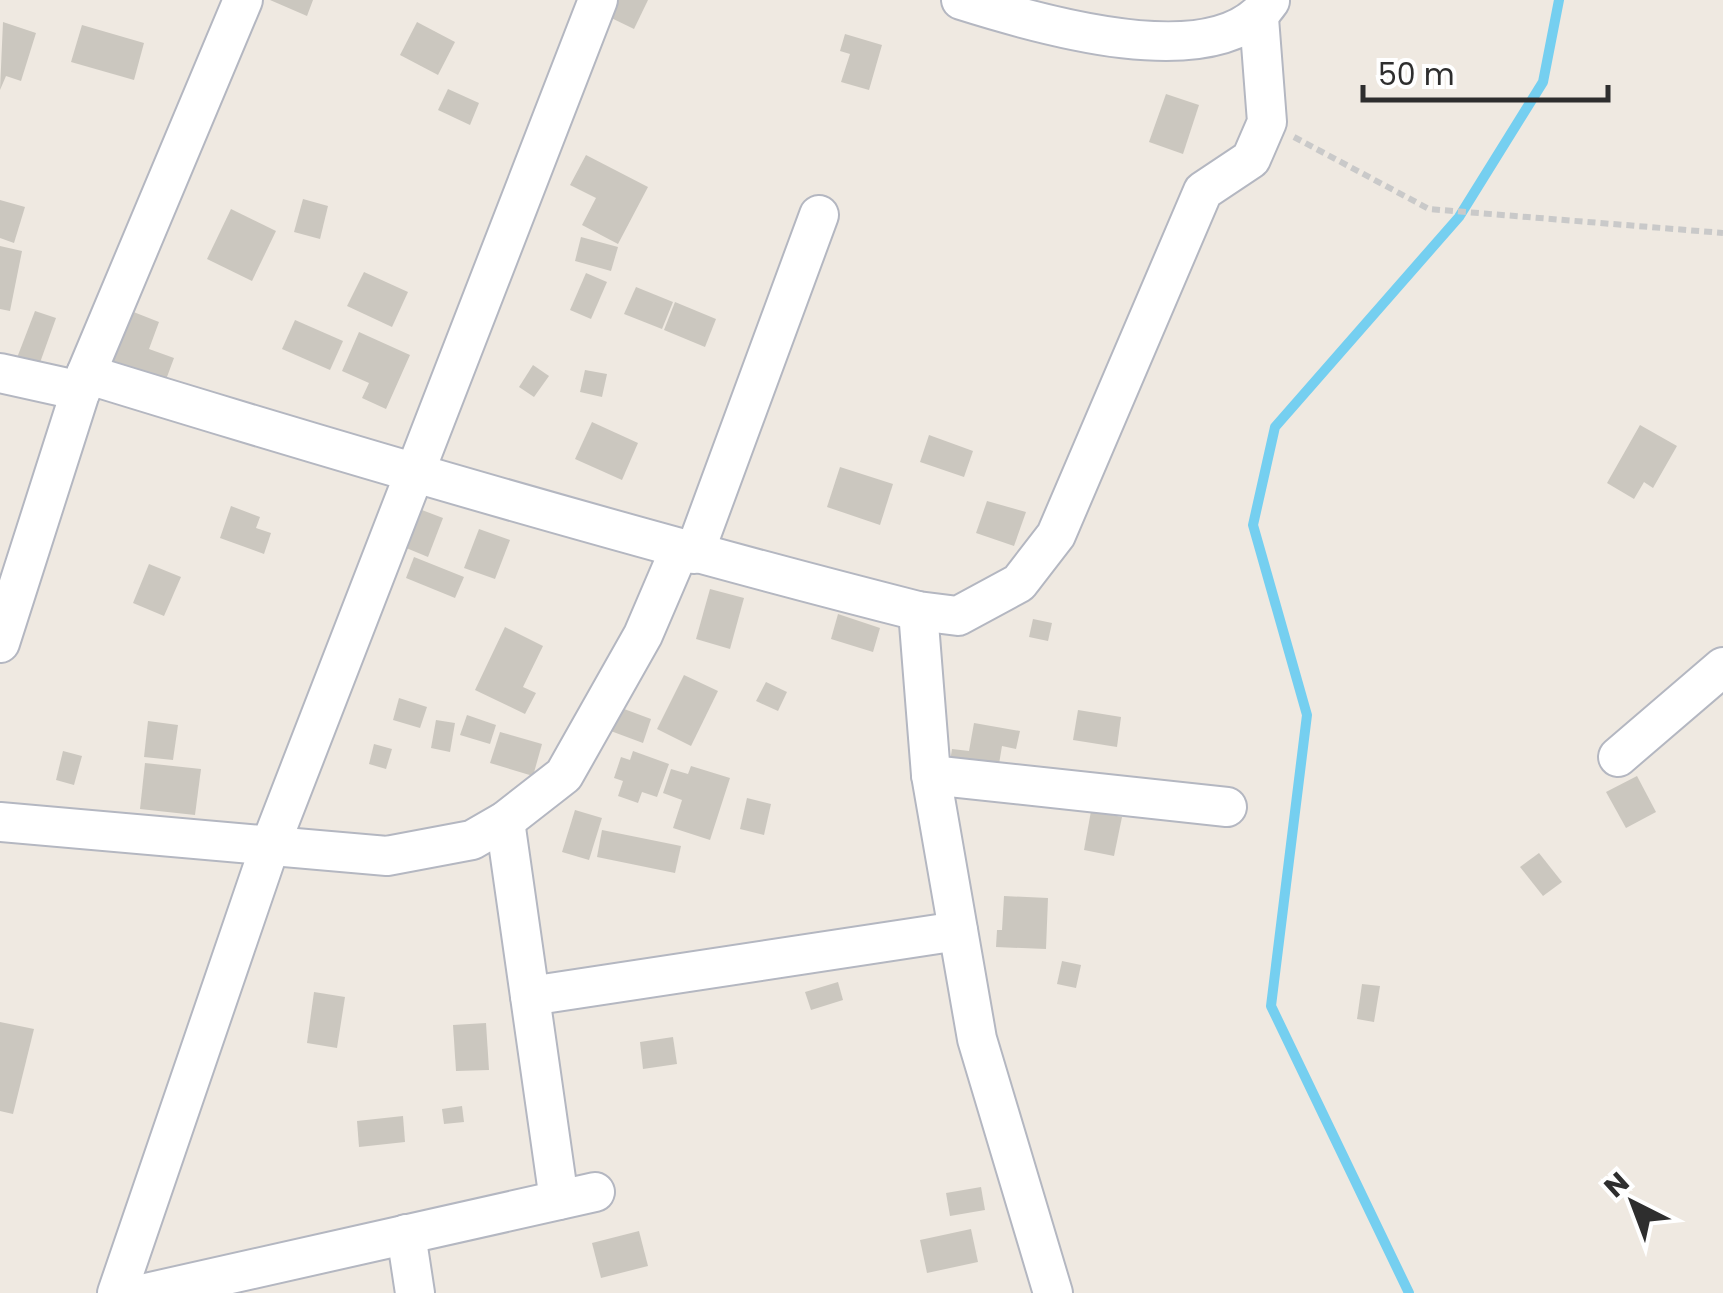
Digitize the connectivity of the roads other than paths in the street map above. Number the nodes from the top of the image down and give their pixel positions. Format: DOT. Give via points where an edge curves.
graph roads {
  1 [pos="243,0"];
  2 [pos="598,0"];
  3 [pos="960,0"];
  4 [pos="1264,9"];
  5 [pos="818,215"];
  6 [pos="0,372"];
  7 [pos="83,382"];
  8 [pos="411,475"];
  9 [pos="687,553"];
  10 [pos="918,611"];
  11 [pos="0,643"];
  12 [pos="1723,667"];
  13 [pos="1618,757"];
  14 [pos="931,775"];
  15 [pos="1228,806"];
  16 [pos="505,821"];
  17 [pos="0,822"];
  18 [pos="270,846"];
  19 [pos="958,931"];
  20 [pos="530,996"];
  21 [pos="406,1234"];
  22 [pos="116,1293"];
  23 [pos="146,1293"];
  24 [pos="415,1293"];
  25 [pos="1052,1293"];
  1 -- 7 [label="street"];
  2 -- 8 [label="street"];
  3 -- 4 [label="street" via="1141,41 1214,38"];
  4 -- 10 [label="street" via="1267,122 1251,159 1203,191 1056,535 1018,583 958,616"];
  5 -- 9 [label="street"];
  6 -- 7 [label="street"];
  7 -- 8 [label="street"];
  7 -- 11 [label="street"];
  8 -- 9 [label="street"];
  8 -- 18 [label="street"];
  9 -- 10 [label="street"];
  9 -- 16 [label="street" via="564,775"];
  10 -- 14 [label="street"];
  12 -- 13 [label="street"];
  14 -- 15 [label="street"];
  14 -- 19 [label="street"];
  16 -- 18 [label="street" via="472,840 387,856"];
  16 -- 20 [label="street"];
  17 -- 18 [label="street"];
  18 -- 22 [label="street"];
  19 -- 20 [label="street"];
  19 -- 25 [label="street" via="977,1039"];
  20 -- 21 [label="street" via="577,1196"];
  21 -- 23 [label="street"];
  21 -- 24 [label="street"];
}
